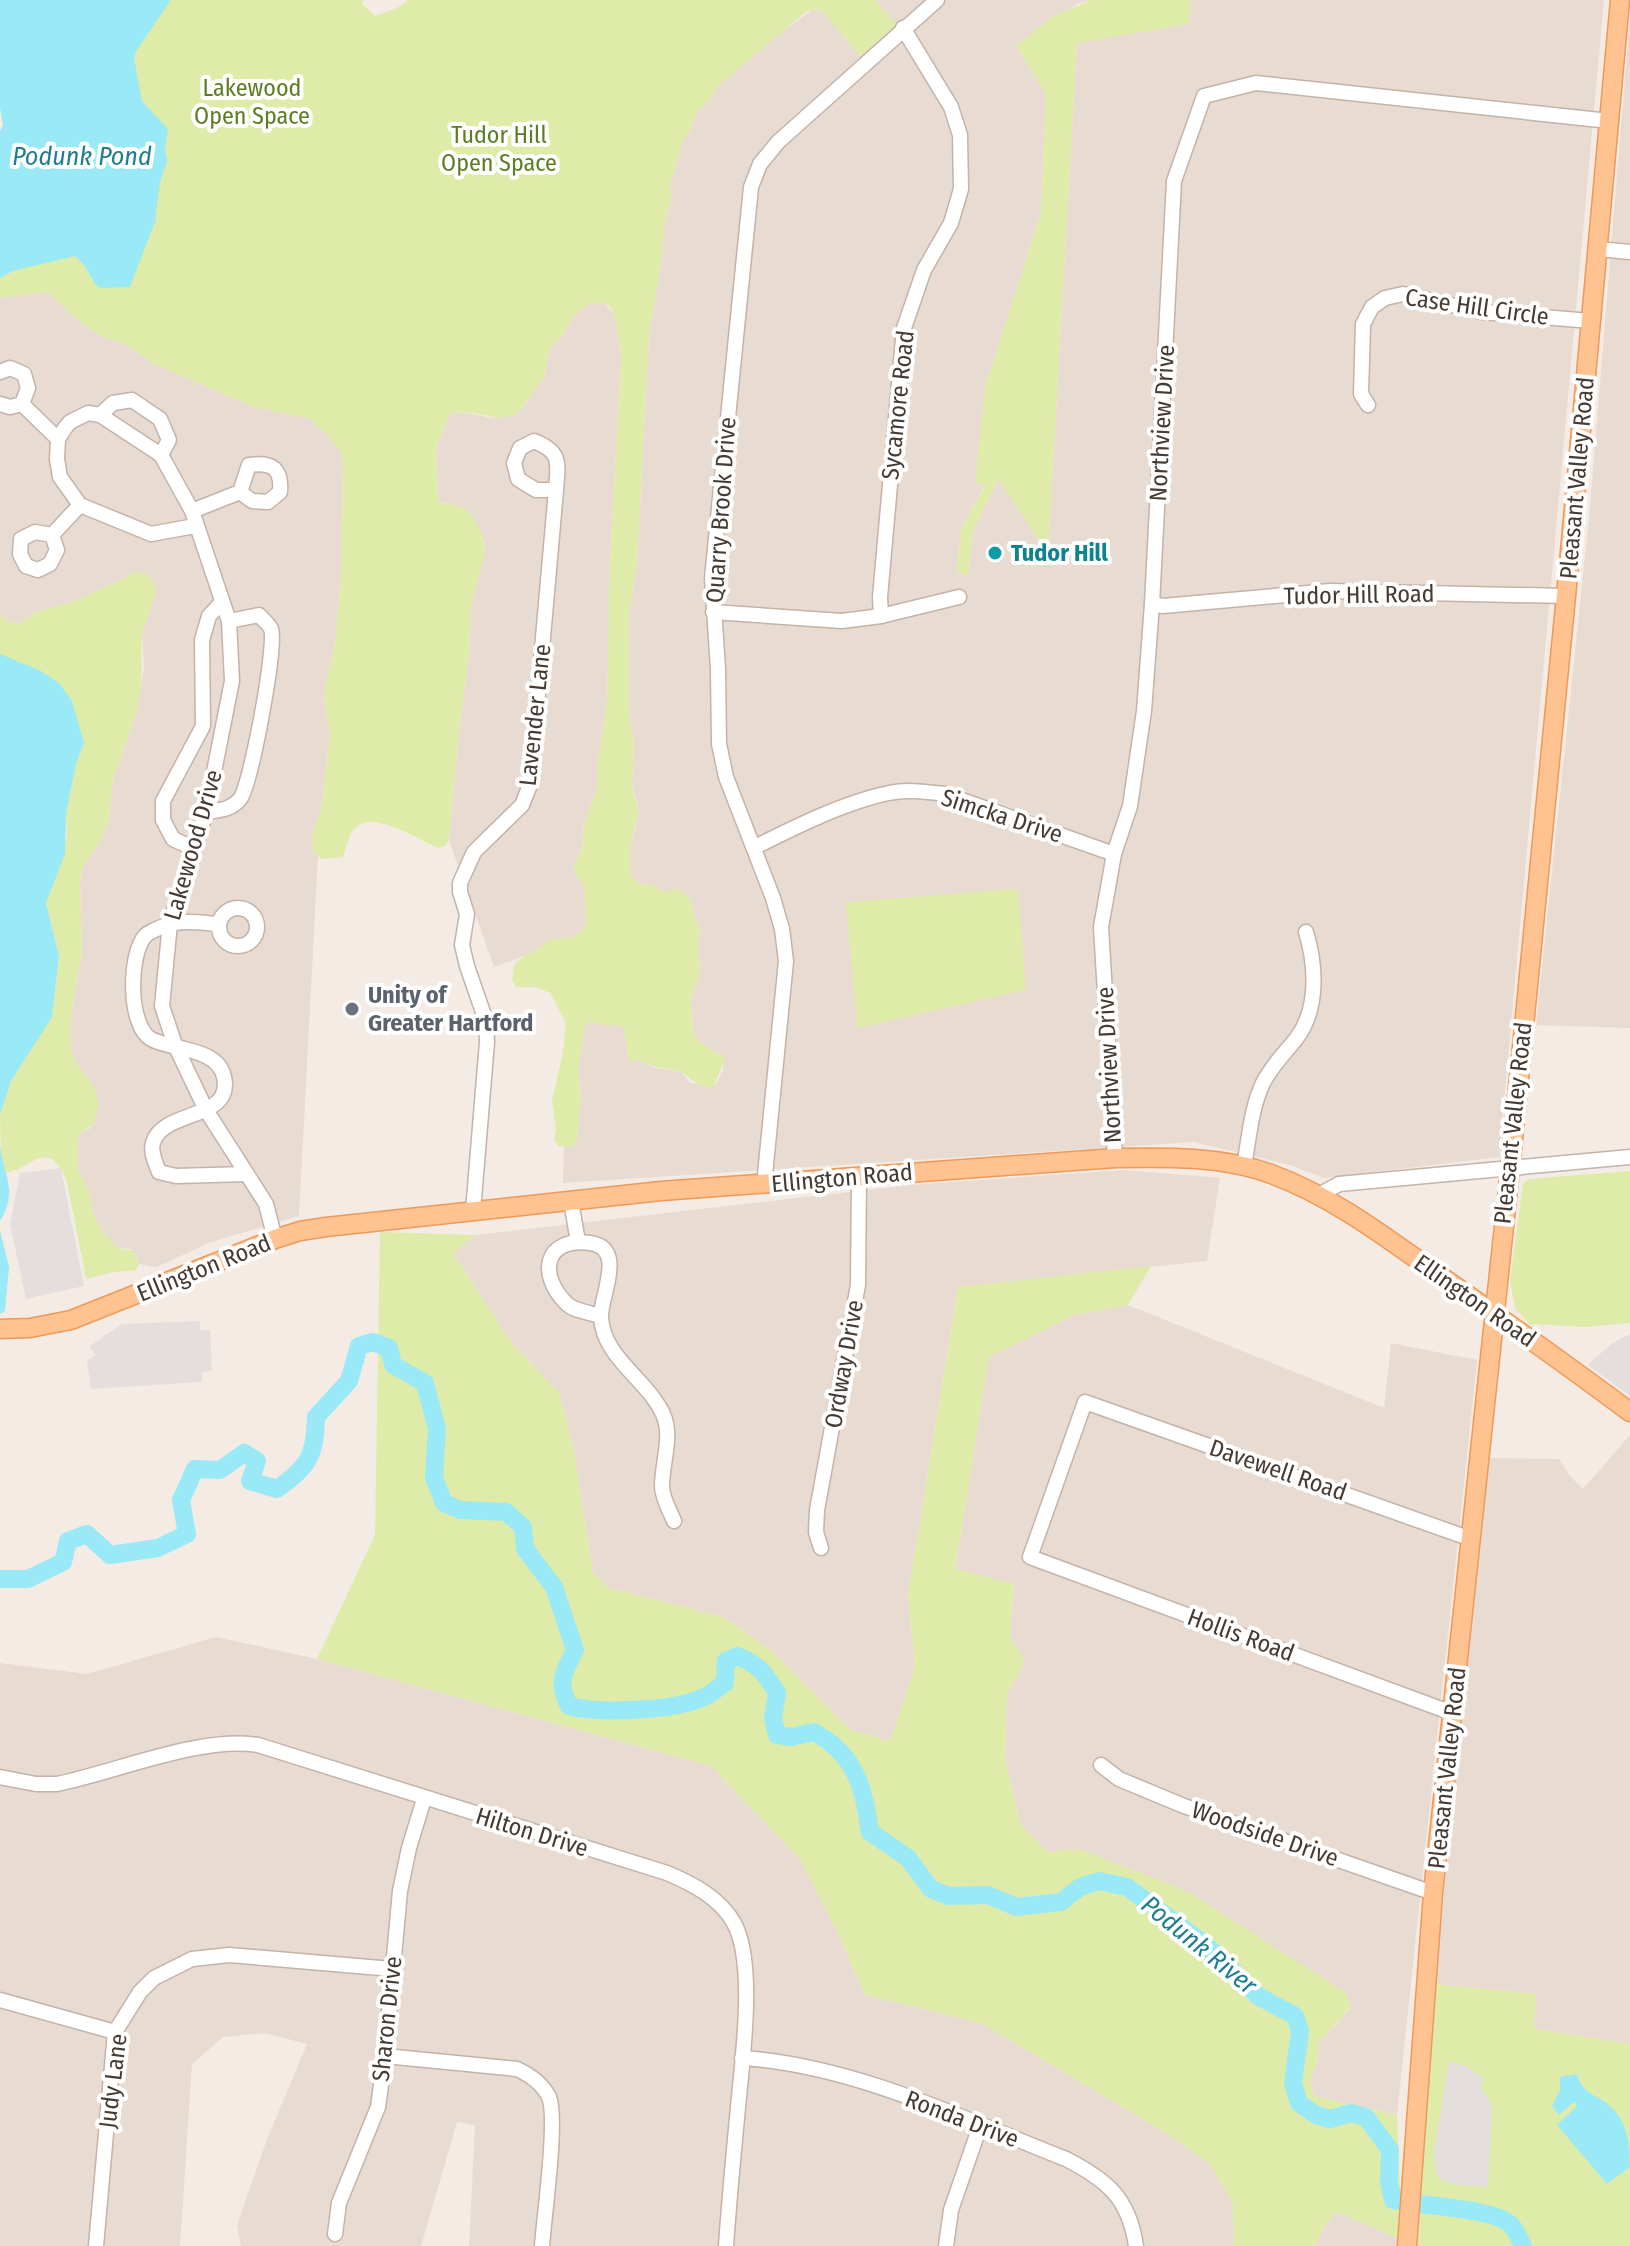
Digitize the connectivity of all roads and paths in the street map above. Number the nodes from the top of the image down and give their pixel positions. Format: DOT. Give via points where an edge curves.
graph roads {
  1 [pos="937,0"];
  2 [pos="1620,0"];
  3 [pos="903,28"];
  4 [pos="1609,121"];
  5 [pos="1599,249"];
  6 [pos="1630,252"];
  7 [pos="1591,321"];
  8 [pos="0,372"];
  9 [pos="0,404"];
  10 [pos="22,404"];
  11 [pos="1368,405"];
  12 [pos="100,415"];
  13 [pos="58,439"];
  14 [pos="161,455"];
  15 [pos="556,490"];
  16 [pos="240,492"];
  17 [pos="80,505"];
  18 [pos="193,518"];
  19 [pos="52,535"];
  20 [pos="1566,596"];
  21 [pos="959,597"];
  22 [pos="222,602"];
  23 [pos="1152,604"];
  24 [pos="713,612"];
  25 [pos="881,616"];
  26 [pos="229,621"];
  27 [pos="203,726"];
  28 [pos="223,729"];
  29 [pos="206,812"];
  30 [pos="755,847"];
  31 [pos="193,848"];
  32 [pos="1114,854"];
  33 [pos="170,923"];
  34 [pos="217,924"];
  35 [pos="1306,932"];
  36 [pos="175,1045"];
  37 [pos="206,1110"];
  38 [pos="1630,1157"];
  39 [pos="1115,1158"];
  40 [pos="1244,1166"];
  41 [pos="1510,1170"];
  42 [pos="246,1174"];
  43 [pos="859,1177"];
  44 [pos="764,1185"];
  45 [pos="1319,1195"];
  46 [pos="571,1201"];
  47 [pos="473,1211"];
  48 [pos="275,1239"];
  49 [pos="578,1242"];
  50 [pos="1494,1314"];
  51 [pos="601,1316"];
  52 [pos="0,1329"];
  53 [pos="1630,1412"];
  54 [pos="674,1521"];
  55 [pos="1471,1539"];
  56 [pos="821,1548"];
  57 [pos="1030,1557"];
  58 [pos="1452,1713"];
  59 [pos="1101,1765"];
  60 [pos="0,1777"];
  61 [pos="424,1799"];
  62 [pos="1433,1893"];
  63 [pos="392,1969"];
  64 [pos="0,2000"];
  65 [pos="115,2032"];
  66 [pos="385,2056"];
  67 [pos="742,2058"];
  68 [pos="980,2126"];
  69 [pos="335,2234"];
  70 [pos="96,2246"];
  71 [pos="542,2246"];
  72 [pos="726,2246"];
  73 [pos="946,2246"];
  74 [pos="1136,2246"];
  75 [pos="1407,2246"];
  1 -- 3 [label="street, Quarry Brook Drive"];
  2 -- 4 [label="main road, Pleasant Valley Road"];
  3 -- 24 [label="street, Quarry Brook Drive" via="778,142 760,164 751,187 712,578"];
  3 -- 25 [label="street, Sycamore Road" via="951,107 960,135 961,189 904,328"];
  4 -- 5 [label="main road, Pleasant Valley Road"];
  4 -- 23 [label="street, Northview Drive" via="1256,83 1204,96 1174,181"];
  5 -- 6 [label="street"];
  5 -- 7 [label="main road, Pleasant Valley Road"];
  7 -- 11 [label="street, Case Hill Circle" via="1482,312 1403,294 1385,298 1372,307 1363,324 1361,394"];
  7 -- 20 [label="main road, Pleasant Valley Road"];
  8 -- 10 [label="street" via="10,368 24,374 28,388"];
  9 -- 10 [label="street"];
  10 -- 13 [label="street"];
  12 -- 13 [label="street" via="78,417"];
  12 -- 14 [label="street, Lakewood Drive"];
  12 -- 14 [label="street" via="113,403 132,400 160,419 169,440"];
  13 -- 17 [label="street" via="60,477"];
  14 -- 18 [label="street, Lakewood Drive"];
  15 -- 47 [label="street, Lavender Lane" via="530,785 522,805 474,852 463,871 460,892 467,914 462,945 486,1021 487,1042"];
  16 -- 18 [label="street"];
  17 -- 18 [label="street" via="151,534"];
  17 -- 19 [label="street"];
  18 -- 22 [label="street, Lakewood Drive"];
  20 -- 23 [label="street, Tudor Hill Road" via="1330,591"];
  20 -- 41 [label="main road, Pleasant Valley Road"];
  21 -- 25 [label="street"];
  22 -- 26 [label="street, Lakewood Drive"];
  22 -- 27 [label="street" via="209,616 202,640"];
  23 -- 32 [label="street, Northview Drive" via="1139,758"];
  24 -- 25 [label="street" via="842,621"];
  24 -- 30 [label="street, Quarry Brook Drive" via="719,744 726,777"];
  26 -- 28 [label="street, Lakewood Drive" via="232,681"];
  26 -- 29 [label="street" via="259,615 272,630 271,652 242,797 230,808"];
  27 -- 28 [label="street"];
  27 -- 31 [label="street" via="163,801 163,820 173,839"];
  28 -- 29 [label="street, Lakewood Drive"];
  29 -- 31 [label="street, Lakewood Drive"];
  30 -- 32 [label="street, Simcka Drive" via="858,802 916,791 945,794"];
  30 -- 44 [label="street, Quarry Brook Drive" via="782,929 786,961"];
  31 -- 33 [label="street, Lakewood Drive"];
  32 -- 39 [label="street, Northview Drive" via="1101,927"];
  33 -- 34 [label="street"];
  33 -- 36 [label="street, Lakewood Drive" via="162,1006"];
  33 -- 36 [label="street" via="146,935 133,982 138,1026 151,1039"];
  35 -- 40 [label="street" via="1314,970 1308,1016 1259,1091"];
  36 -- 37 [label="street, Lakewood Drive"];
  36 -- 37 [label="street" via="216,1064 224,1077 217,1102"];
  37 -- 42 [label="street, Lakewood Drive"];
  37 -- 42 [label="street" via="161,1129 153,1142 159,1172"];
  38 -- 41 [label="street"];
  39 -- 40 [label="main road, Ellington Road"];
  39 -- 43 [label="main road, Ellington Road"];
  40 -- 45 [label="main road, Ellington Road"];
  41 -- 45 [label="street" via="1339,1184"];
  41 -- 50 [label="main road, Pleasant Valley Road"];
  42 -- 48 [label="street, Lakewood Drive" via="266,1204"];
  43 -- 44 [label="main road, Ellington Road"];
  43 -- 56 [label="street, Ordway Drive" via="858,1285 817,1510"];
  44 -- 46 [label="main road, Ellington Road"];
  45 -- 50 [label="main road, Ellington Road"];
  46 -- 47 [label="main road, Ellington Road"];
  46 -- 49 [label="street"];
  47 -- 48 [label="main road, Ellington Road" via="326,1227"];
  48 -- 52 [label="main road, Ellington Road" via="71,1320"];
  49 -- 51 [label="street" via="596,1244 607,1255 611,1277"];
  49 -- 51 [label="street" via="562,1245 553,1254 549,1280 569,1307"];
  50 -- 53 [label="main road, Ellington Road"];
  50 -- 55 [label="main road, Pleasant Valley Road"];
  51 -- 54 [label="street" via="608,1343 646,1386 665,1419 662,1490"];
  55 -- 57 [label="street, Davewell Road" via="1085,1402"];
  55 -- 58 [label="main road, Pleasant Valley Road"];
  57 -- 58 [label="street, Hollis Road"];
  58 -- 62 [label="main road, Pleasant Valley Road"];
  59 -- 62 [label="street, Woodside Drive" via="1119,1779 1184,1806"];
  60 -- 61 [label="street, Hilton Drive" via="57,1784 241,1742"];
  61 -- 63 [label="street, Sharon Drive" via="403,1869"];
  61 -- 67 [label="street, Hilton Drive" via="667,1873 715,1901 741,1939"];
  62 -- 75 [label="main road, Pleasant Valley Road"];
  63 -- 65 [label="street, Judy Lane" via="229,1955 192,1959 154,1978"];
  63 -- 66 [label="street, Sharon Drive"];
  64 -- 65 [label="street"];
  65 -- 70 [label="street, Judy Lane"];
  66 -- 69 [label="street, Sharon Drive" via="378,2107 339,2203"];
  66 -- 71 [label="street" via="517,2069 537,2081 552,2109"];
  67 -- 68 [label="street, Ronda Drive" via="831,2072"];
  67 -- 72 [label="street, Hilton Drive"];
  68 -- 73 [label="street" via="951,2210"];
  68 -- 74 [label="street, Ronda Drive" via="1095,2174 1114,2190 1126,2211"];
}
